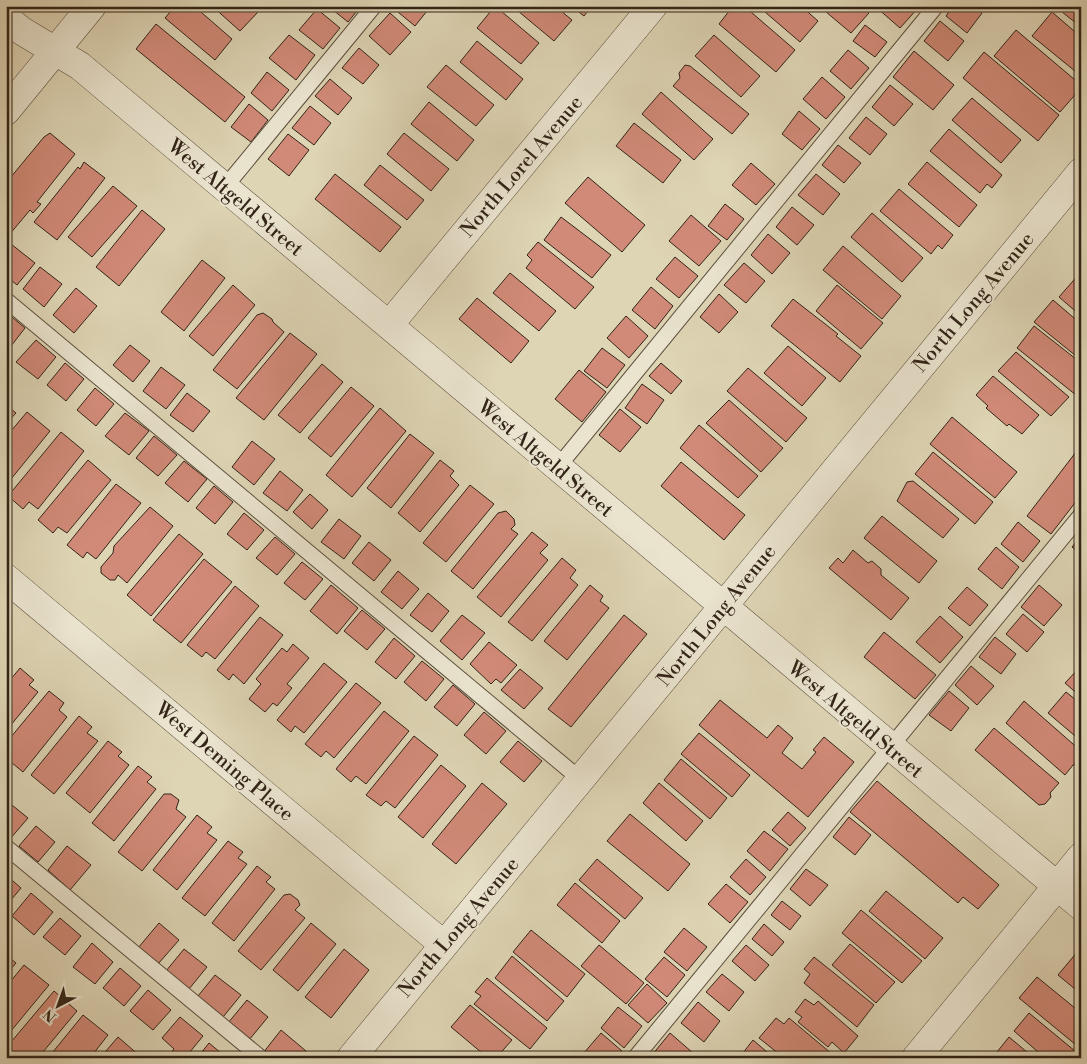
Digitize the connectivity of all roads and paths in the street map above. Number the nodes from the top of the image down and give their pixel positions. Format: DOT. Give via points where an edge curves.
graph roads {
  1 [pos="92,6"];
  2 [pos="374,6"];
  3 [pos="653,6"];
  4 [pos="936,6"];
  5 [pos="6,18"];
  6 [pos="55,51"];
  7 [pos="6,111"];
  8 [pos="1081,172"];
  9 [pos="224,187"];
  10 [pos="6,300"];
  11 [pos="388,325"];
  12 [pos="558,468"];
  13 [pos="1081,515"];
  14 [pos="6,578"];
  15 [pos="722,607"];
  16 [pos="890,747"];
  17 [pos="580,779"];
  18 [pos="6,847"];
  19 [pos="1081,858"];
  20 [pos="1057,886"];
  21 [pos="1081,906"];
  22 [pos="444,945"];
  23 [pos="261,1058"];
  24 [pos="351,1058"];
  25 [pos="634,1058"];
  26 [pos="916,1058"];
  1 -- 6 [label="street"];
  2 -- 9 [label="lane"];
  3 -- 11 [label="street, North Lorel Avenue"];
  4 -- 12 [label="lane"];
  5 -- 6 [label="street, West Altgeld Street"];
  6 -- 7 [label="street"];
  6 -- 9 [label="street, West Altgeld Street" via="80,66"];
  8 -- 15 [label="street, North Long Avenue"];
  9 -- 11 [label="street, West Altgeld Street"];
  10 -- 17 [label="lane"];
  11 -- 12 [label="street, West Altgeld Street"];
  12 -- 15 [label="street, West Altgeld Street"];
  13 -- 16 [label="lane"];
  14 -- 22 [label="street, West Deming Place"];
  15 -- 16 [label="street, West Altgeld Street"];
  15 -- 17 [label="street, North Long Avenue"];
  16 -- 20 [label="street, West Altgeld Street"];
  16 -- 25 [label="lane"];
  17 -- 22 [label="street, North Long Avenue"];
  18 -- 23 [label="lane"];
  19 -- 20 [label="street"];
  20 -- 21 [label="street, West Altgeld Street"];
  20 -- 26 [label="street"];
  22 -- 24 [label="street, North Long Avenue"];
}
